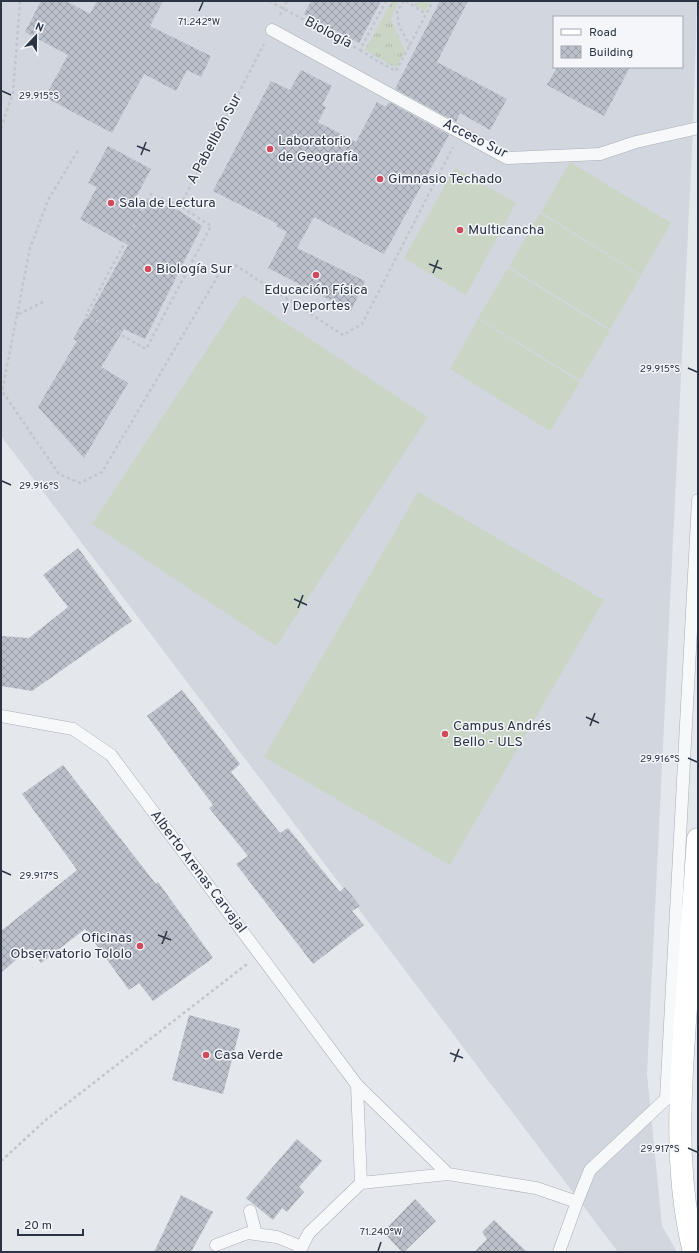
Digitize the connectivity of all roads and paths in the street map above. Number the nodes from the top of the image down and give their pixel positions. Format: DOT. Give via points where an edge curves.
graph roads {
  1 [pos="20,1"];
  2 [pos="269,1"];
  3 [pos="287,1"];
  4 [pos="386,1"];
  5 [pos="405,1"];
  6 [pos="433,1"];
  7 [pos="283,8"];
  8 [pos="426,14"];
  9 [pos="272,30"];
  10 [pos="410,46"];
  11 [pos="360,50"];
  12 [pos="1,128"];
  13 [pos="698,128"];
  14 [pos="460,132"];
  15 [pos="79,149"];
  16 [pos="180,206"];
  17 [pos="43,302"];
  18 [pos="16,315"];
  19 [pos="2,391"];
  20 [pos="698,500"];
  21 [pos="1,716"];
  22 [pos="698,839"];
  23 [pos="260,954"];
  24 [pos="357,1085"];
  25 [pos="1,1161"];
  26 [pos="448,1174"];
  27 [pos="362,1183"];
  28 [pos="577,1202"];
  29 [pos="250,1211"];
  30 [pos="256,1234"];
  31 [pos="216,1245"];
  32 [pos="301,1249"];
  33 [pos="560,1252"];
  34 [pos="694,1252"];
  1 -- 12 [label="path" via="13,93"];
  2 -- 7 [label="path, Biología"];
  3 -- 7 [label="path, A Pabellbón Sur"];
  4 -- 11 [label="path, Biología"];
  5 -- 8 [label="path"];
  5 -- 10 [label="path" via="397,11 400,26"];
  6 -- 8 [label="path"];
  7 -- 9 [label="path, A Pabellbón Sur"];
  7 -- 11 [label="path, Biología"];
  8 -- 10 [label="path"];
  9 -- 14 [label="lane, Acceso Sur"];
  9 -- 16 [label="path, A Pabellbón Sur"];
  10 -- 11 [label="path" via="396,71"];
  13 -- 14 [label="lane, Acceso Sur" via="636,142 600,154 507,158"];
  14 -- 19 [label="path" via="362,324 343,334 235,265 222,269 102,472 80,483 59,474"];
  15 -- 18 [label="path" via="48,200 30,248"];
  16 -- 16 [label="path" via="211,226 146,349 86,315 151,194"];
  17 -- 18 [label="path"];
  18 -- 19 [label="path"];
  20 -- 28 [label="lane" via="666,1099 590,1170"];
  21 -- 23 [label="lane, Alberto Arenas Carvajal" via="73,729 111,755"];
  22 -- 34 [label="main road" via="680,1087 681,1179"];
  23 -- 24 [label="lane, Alberto Arenas Carvajal"];
  23 -- 25 [label="path" via="47,1119"];
  24 -- 26 [label="lane, Alberto Arenas Carvajal"];
  24 -- 27 [label="lane"];
  26 -- 27 [label="lane"];
  26 -- 28 [label="lane" via="536,1188"];
  27 -- 32 [label="lane" via="309,1233"];
  28 -- 33 [label="lane"];
  29 -- 30 [label="lane"];
  30 -- 31 [label="lane" via="248,1233"];
  30 -- 32 [label="lane" via="277,1237"];
}
